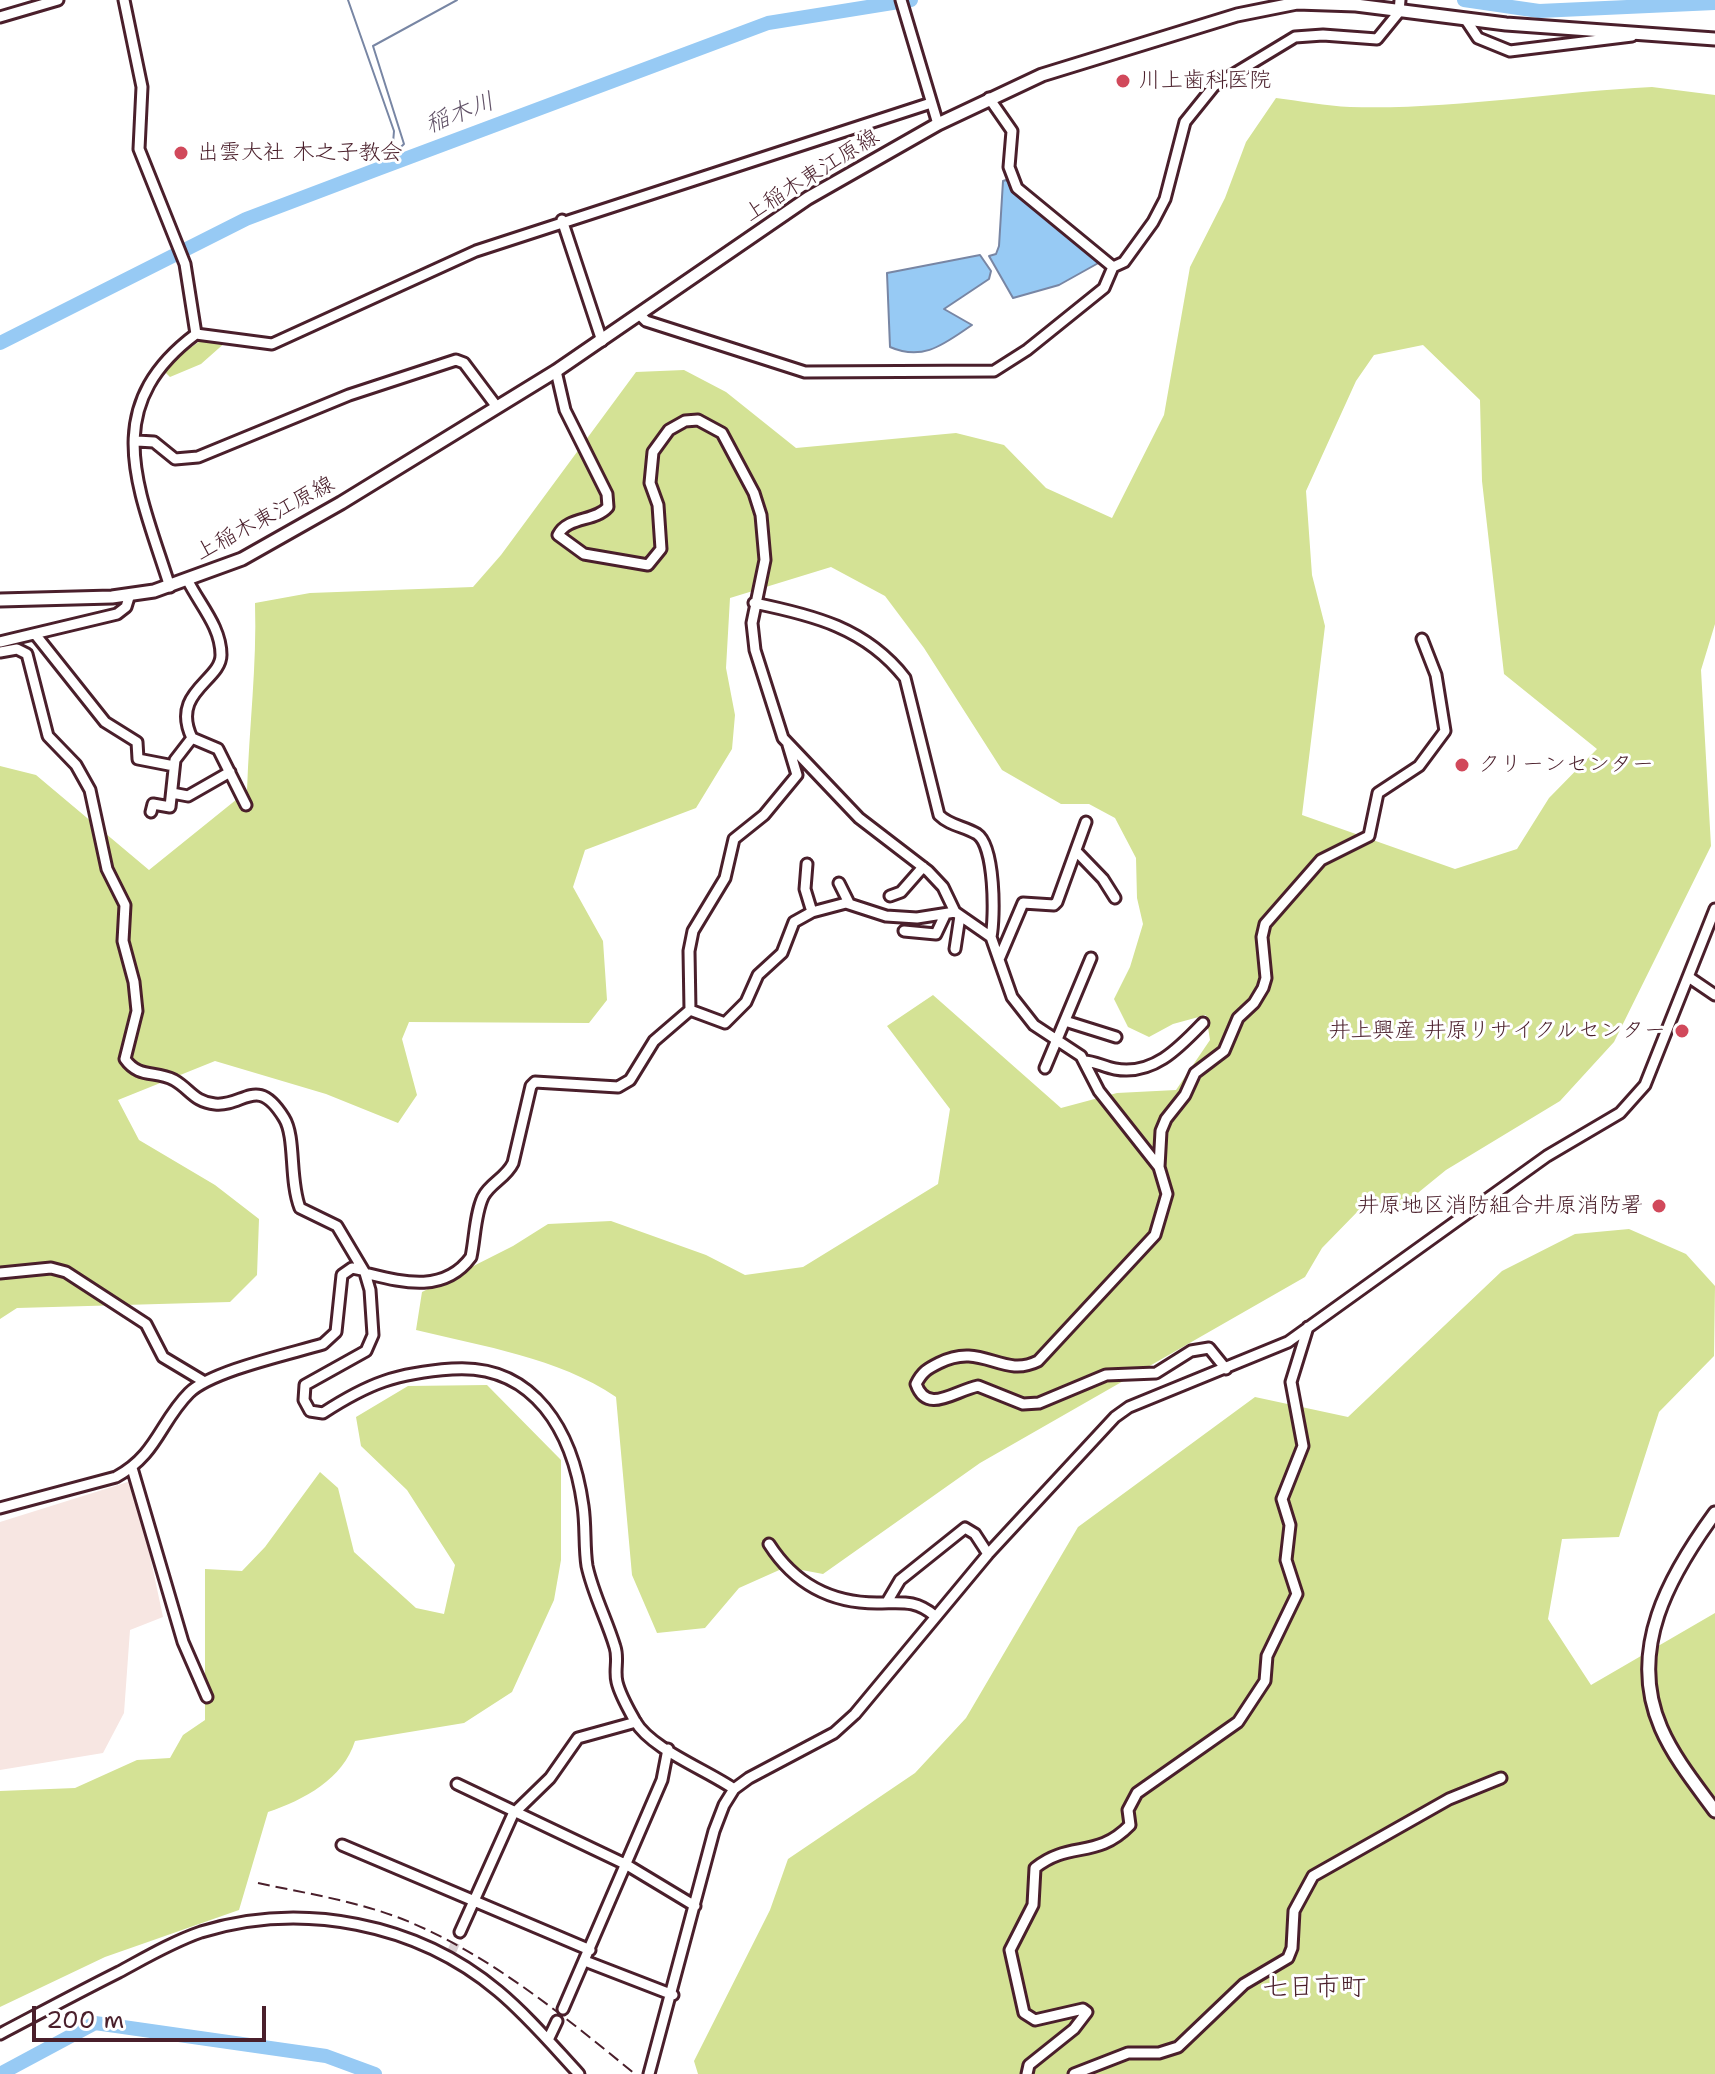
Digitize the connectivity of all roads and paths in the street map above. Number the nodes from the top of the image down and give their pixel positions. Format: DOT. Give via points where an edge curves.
graph roads {
  1 [pos="58,0"];
  2 [pos="124,0"];
  3 [pos="901,0"];
  4 [pos="1296,2"];
  5 [pos="1400,6"];
  6 [pos="0,17"];
  7 [pos="1466,20"];
  8 [pos="1641,32"];
  9 [pos="1715,39"];
  10 [pos="989,98"];
  11 [pos="931,103"];
  12 [pos="938,124"];
  13 [pos="562,220"];
  14 [pos="1113,267"];
  15 [pos="641,316"];
  16 [pos="196,334"];
  17 [pos="602,341"];
  18 [pos="556,371"];
  19 [pos="497,407"];
  20 [pos="137,441"];
  21 [pos="188,581"];
  22 [pos="170,587"];
  23 [pos="130,594"];
  24 [pos="0,600"];
  25 [pos="754,603"];
  26 [pos="35,634"];
  27 [pos="1422,639"];
  28 [pos="0,642"];
  29 [pos="0,652"];
  30 [pos="192,738"];
  31 [pos="788,745"];
  32 [pos="174,766"];
  33 [pos="230,772"];
  34 [pos="172,793"];
  35 [pos="246,805"];
  36 [pos="151,812"];
  37 [pos="1086,822"];
  38 [pos="1076,851"];
  39 [pos="807,864"];
  40 [pos="923,867"];
  41 [pos="839,883"];
  42 [pos="890,896"];
  43 [pos="1115,898"];
  44 [pos="849,903"];
  45 [pos="1715,909"];
  46 [pos="812,912"];
  47 [pos="953,914"];
  48 [pos="904,931"];
  49 [pos="991,937"];
  50 [pos="955,949"];
  51 [pos="1000,957"];
  52 [pos="1091,958"];
  53 [pos="1690,978"];
  54 [pos="1715,995"];
  55 [pos="690,1010"];
  56 [pos="1065,1021"];
  57 [pos="1203,1023"];
  58 [pos="1116,1037"];
  59 [pos="1055,1040"];
  60 [pos="1084,1061"];
  61 [pos="1045,1068"];
  62 [pos="1159,1167"];
  63 [pos="352,1253"];
  64 [pos="363,1271"];
  65 [pos="0,1273"];
  66 [pos="342,1275"];
  67 [pos="1308,1327"];
  68 [pos="1226,1369"];
  69 [pos="203,1381"];
  70 [pos="132,1468"];
  71 [pos="0,1508"];
  72 [pos="1715,1513"];
  73 [pos="769,1544"];
  74 [pos="988,1554"];
  75 [pos="887,1602"];
  76 [pos="935,1616"];
  77 [pos="207,1697"];
  78 [pos="636,1722"];
  79 [pos="668,1749"];
  80 [pos="1501,1778"];
  81 [pos="457,1784"];
  82 [pos="734,1789"];
  83 [pos="1715,1811"];
  84 [pos="513,1814"];
  85 [pos="342,1845"];
  86 [pos="627,1865"];
  87 [pos="474,1900"];
  88 [pos="695,1906"];
  89 [pos="460,1932"];
  90 [pos="590,1950"];
  91 [pos="585,1961"];
  92 [pos="673,1995"];
  93 [pos="563,2009"];
  94 [pos="557,2021"];
  95 [pos="0,2034"];
  96 [pos="548,2040"];
  97 [pos="579,2074"];
  98 [pos="649,2074"];
  99 [pos="1027,2074"];
  100 [pos="1074,2074"];
  1 -- 6 [label="street"];
  2 -- 16 [label="street" via="142,87 139,149 182,256"];
  3 -- 11 [label="street"];
  4 -- 5 [label="main road, 上稲木東江原線"];
  4 -- 10 [label="main road, 上稲木東江原線" via="1042,75"];
  5 -- 7 [label="main road, 上稲木東江原線"];
  5 -- 14 [label="street" via="1377,39 1295,37 1214,86 1185,122 1165,199 1153,222 1124,262"];
  7 -- 8 [label="main road, 上稲木東江原線"];
  7 -- 8 [label="street" via="1478,38 1510,51"];
  8 -- 9 [label="main road, 上稲木東江原線"];
  10 -- 12 [label="main road, 上稲木東江原線"];
  10 -- 14 [label="street" via="1012,131 1009,167 1017,188"];
  11 -- 12 [label="street"];
  11 -- 13 [label="street"];
  12 -- 15 [label="main road, 上稲木東江原線" via="808,198"];
  13 -- 16 [label="street" via="476,251 272,344"];
  13 -- 17 [label="street"];
  14 -- 15 [label="street" via="1104,288 994,371 805,372"];
  15 -- 17 [label="main road, 上稲木東江原線"];
  16 -- 20 [label="street" via="160,365 145,387 137,409"];
  17 -- 18 [label="main road, 上稲木東江原線"];
  18 -- 19 [label="main road, 上稲木東江原線"];
  18 -- 25 [label="street" via="565,410 608,500 603,514 560,529 563,541 604,560 640,566 656,558 662,538 650,483 653,452 669,430 698,420 722,433 761,515 765,560"];
  19 -- 20 [label="street" via="464,363 456,360 349,395 198,457 175,459 154,442"];
  19 -- 21 [label="main road, 上稲木東江原線" via="276,540"];
  20 -- 22 [label="street" via="135,477"];
  21 -- 22 [label="main road, 上稲木東江原線"];
  21 -- 30 [label="street" via="213,624 221,653 216,671 199,684 190,704"];
  22 -- 23 [label="main road, 上稲木東江原線"];
  23 -- 24 [label="main road, 上稲木東江原線"];
  23 -- 26 [label="street" via="117,614"];
  25 -- 31 [label="street" via="755,650"];
  25 -- 49 [label="street" via="834,622 892,661 905,678 939,815 984,842 995,897"];
  26 -- 28 [label="street"];
  26 -- 32 [label="street" via="105,722 137,742 138,759"];
  27 -- 62 [label="street" via="1436,675 1445,731 1419,766 1378,793 1369,836 1321,860 1265,924 1263,988 1238,1018 1224,1051 1195,1073 1166,1119"];
  29 -- 63 [label="street" via="17,649 27,654 48,736 76,765 90,790 107,869 125,905 123,941 137,1011 125,1059 140,1074 176,1081 203,1102 221,1104 256,1094 268,1100 287,1121 300,1208 337,1226"];
  30 -- 32 [label="street"];
  30 -- 33 [label="street" via="218,749"];
  31 -- 40 [label="street" via="859,818"];
  31 -- 55 [label="street" via="797,775 764,815 737,834 725,878 693,931"];
  32 -- 34 [label="street"];
  33 -- 34 [label="street" via="188,796"];
  33 -- 35 [label="street"];
  34 -- 36 [label="street" via="170,807 153,804"];
  37 -- 38 [label="street"];
  38 -- 43 [label="street"];
  38 -- 51 [label="street" via="1057,902 1023,903"];
  39 -- 46 [label="street" via="805,889"];
  40 -- 42 [label="street" via="901,892"];
  40 -- 47 [label="street" via="943,887"];
  41 -- 44 [label="street"];
  44 -- 46 [label="street"];
  44 -- 47 [label="street" via="886,916"];
  45 -- 53 [label="street"];
  46 -- 55 [label="street" via="794,922 782,953 758,975 746,1002 730,1020 725,1023"];
  47 -- 48 [label="street" via="936,934"];
  47 -- 49 [label="street"];
  47 -- 50 [label="street"];
  49 -- 51 [label="street"];
  51 -- 59 [label="street" via="1012,997 1034,1025"];
  52 -- 56 [label="street"];
  53 -- 54 [label="street"];
  53 -- 67 [label="street" via="1645,1085 1632,1103 1547,1156"];
  55 -- 64 [label="street" via="654,1041 630,1080 618,1087 535,1082 531,1086 513,1163 482,1199 471,1257 465,1264 425,1284"];
  56 -- 58 [label="street"];
  56 -- 59 [label="street"];
  57 -- 60 [label="street" via="1153,1065 1118,1070"];
  59 -- 60 [label="street"];
  59 -- 61 [label="street"];
  60 -- 62 [label="street" via="1099,1091"];
  62 -- 68 [label="street" via="1167,1194 1155,1235 1038,1361 1017,1367 973,1353 953,1356 922,1372 916,1384 929,1400 978,1386 1023,1404 1039,1403 1106,1375 1156,1373 1200,1347 1209,1348"];
  63 -- 64 [label="street"];
  63 -- 66 [label="street"];
  64 -- 66 [label="street" via="352,1268"];
  64 -- 78 [label="street" via="373,1335 366,1351 305,1385 310,1411 323,1413 363,1387 413,1371 474,1367 511,1378 548,1410 566,1442 579,1483 587,1564 619,1659 617,1682"];
  65 -- 69 [label="street" via="51,1268 66,1272 146,1324 163,1357"];
  66 -- 69 [label="street" via="336,1332 323,1344"];
  67 -- 68 [label="street" via="1288,1342"];
  67 -- 99 [label="street" via="1291,1382 1303,1446 1282,1499 1290,1525 1286,1560 1297,1594 1267,1656 1265,1681 1238,1722 1137,1793 1128,1810 1130,1825 1122,1833 1090,1851 1052,1854 1035,1868 1033,1905 1010,1950 1024,2013 1035,2020 1087,2012 1029,2065"];
  68 -- 74 [label="street" via="1115,1417"];
  69 -- 70 [label="street" via="187,1395 153,1449"];
  70 -- 71 [label="street"];
  70 -- 77 [label="street" via="183,1642"];
  72 -- 83 [label="main road" via="1661,1603 1648,1670 1662,1730"];
  73 -- 75 [label="street" via="786,1568 818,1591"];
  74 -- 75 [label="street" via="965,1528 900,1580"];
  74 -- 76 [label="street"];
  75 -- 76 [label="street" via="917,1603"];
  76 -- 82 [label="street" via="834,1733 761,1769"];
  78 -- 79 [label="street"];
  78 -- 84 [label="street" via="578,1738 550,1778"];
  79 -- 82 [label="street"];
  79 -- 86 [label="street" via="662,1780"];
  80 -- 100 [label="street" via="1449,1799 1313,1876 1294,1911 1288,1958 1244,1984 1178,2047 1128,2053"];
  81 -- 84 [label="street"];
  82 -- 88 [label="street" via="714,1831"];
  84 -- 86 [label="street"];
  84 -- 87 [label="street"];
  85 -- 87 [label="street"];
  86 -- 88 [label="street"];
  86 -- 90 [label="street"];
  87 -- 89 [label="street"];
  87 -- 90 [label="street"];
  88 -- 92 [label="street"];
  90 -- 91 [label="street"];
  91 -- 92 [label="street"];
  91 -- 93 [label="street"];
  92 -- 98 [label="street"];
  94 -- 96 [label="street"];
  95 -- 96 [label="street" via="171,1944 237,1924 324,1918 367,1925 451,1954"];
  96 -- 97 [label="street"];
}
